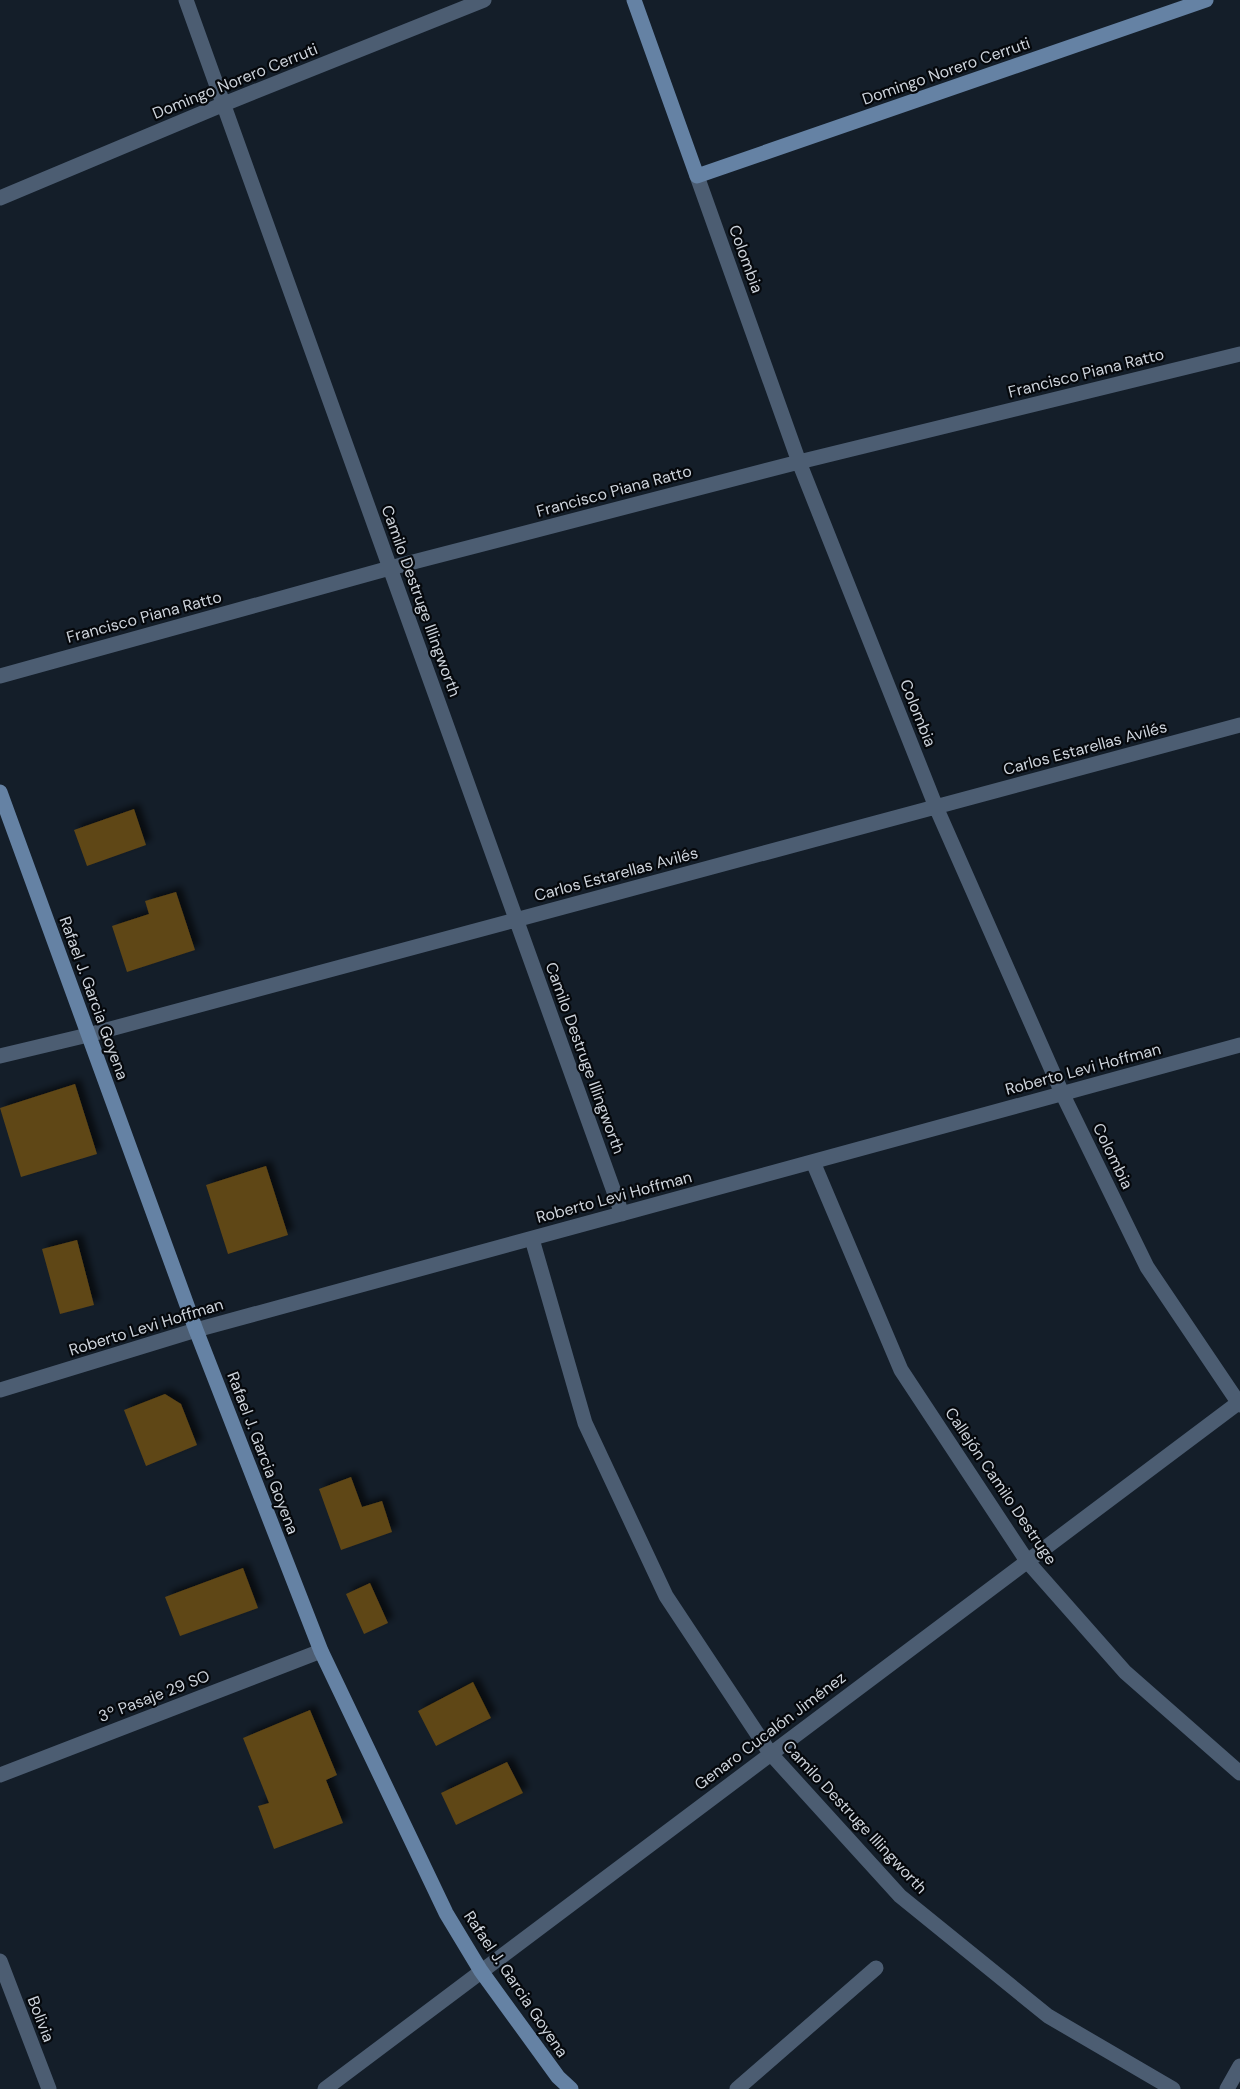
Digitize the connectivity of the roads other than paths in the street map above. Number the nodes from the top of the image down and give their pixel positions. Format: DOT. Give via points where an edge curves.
graph roads {
  1 [pos="186,0"];
  2 [pos="484,0"];
  3 [pos="634,0"];
  4 [pos="1206,0"];
  5 [pos="224,104"];
  6 [pos="697,176"];
  7 [pos="0,198"];
  8 [pos="1240,354"];
  9 [pos="799,462"];
  10 [pos="390,568"];
  11 [pos="0,676"];
  12 [pos="1240,725"];
  13 [pos="0,792"];
  14 [pos="936,807"];
  15 [pos="517,919"];
  16 [pos="88,1035"];
  17 [pos="1240,1045"];
  18 [pos="0,1056"];
  19 [pos="1062,1093"];
  20 [pos="813,1162"];
  21 [pos="622,1214"];
  22 [pos="532,1239"];
  23 [pos="196,1330"];
  24 [pos="0,1390"];
  25 [pos="1239,1404"];
  26 [pos="1027,1561"];
  27 [pos="321,1651"];
  28 [pos="770,1753"];
  29 [pos="1240,1773"];
  30 [pos="0,1775"];
  31 [pos="0,1961"];
  32 [pos="876,1968"];
  33 [pos="482,1971"];
  34 [pos="1240,2066"];
  35 [pos="49,2089"];
  36 [pos="325,2089"];
  37 [pos="571,2089"];
  38 [pos="737,2089"];
  39 [pos="1173,2089"];
  40 [pos="1227,2089"];
  1 -- 5 [label="street, Camilo Destruge Illingworth"];
  2 -- 5 [label="street, Domingo Norero Cerruti"];
  3 -- 6 [label="street, Colombia"];
  4 -- 6 [label="street, Domingo Norero Cerruti"];
  5 -- 7 [label="street, Domingo Norero Cerruti"];
  5 -- 10 [label="street, Camilo Destruge Illingworth"];
  6 -- 9 [label="street, Colombia"];
  8 -- 9 [label="street, Francisco Piana Ratto"];
  9 -- 10 [label="street, Francisco Piana Ratto"];
  9 -- 14 [label="street, Colombia"];
  10 -- 11 [label="street, Francisco Piana Ratto"];
  10 -- 15 [label="street, Camilo Destruge Illingworth"];
  12 -- 14 [label="street, Carlos Estarellas Avilés"];
  13 -- 16 [label="street, Rafael J. Garcia Goyena"];
  14 -- 15 [label="street, Carlos Estarellas Avilés"];
  14 -- 19 [label="street, Colombia"];
  15 -- 16 [label="street, Carlos Estarellas Avilés"];
  15 -- 21 [label="street, Camilo Destruge Illingworth"];
  16 -- 18 [label="street, Carlos Estarellas Avilés"];
  16 -- 23 [label="street, Rafael J. Garcia Goyena"];
  17 -- 19 [label="street, Roberto Levi Hoffman"];
  19 -- 20 [label="street, Roberto Levi Hoffman"];
  19 -- 25 [label="street, Colombia" via="1147,1267"];
  20 -- 21 [label="street, Roberto Levi Hoffman"];
  20 -- 26 [label="street, Callejón Camilo Destruge" via="901,1370"];
  21 -- 22 [label="street, Roberto Levi Hoffman"];
  22 -- 23 [label="street, Roberto Levi Hoffman"];
  22 -- 28 [label="street, Camilo Destruge Illingworth" via="585,1423 666,1596"];
  23 -- 24 [label="street, Roberto Levi Hoffman"];
  23 -- 27 [label="street, Rafael J. Garcia Goyena"];
  25 -- 26 [label="street, Genaro Cucalón Jiménez"];
  26 -- 28 [label="street, Genaro Cucalón Jiménez"];
  26 -- 29 [label="street, Callejón Camilo Destruge" via="1125,1672"];
  27 -- 30 [label="street, 3º Pasaje 29 SO"];
  27 -- 33 [label="street, Rafael J. Garcia Goyena" via="446,1913"];
  28 -- 33 [label="street, Genaro Cucalón Jiménez"];
  28 -- 39 [label="street, Camilo Destruge Illingworth" via="900,1896 1048,2016"];
  31 -- 35 [label="street, Bolivia"];
  32 -- 38 [label="street"];
  33 -- 36 [label="street, Genaro Cucalón Jiménez"];
  33 -- 37 [label="street, Rafael J. Garcia Goyena" via="558,2077"];
  34 -- 40 [label="street"];
}
